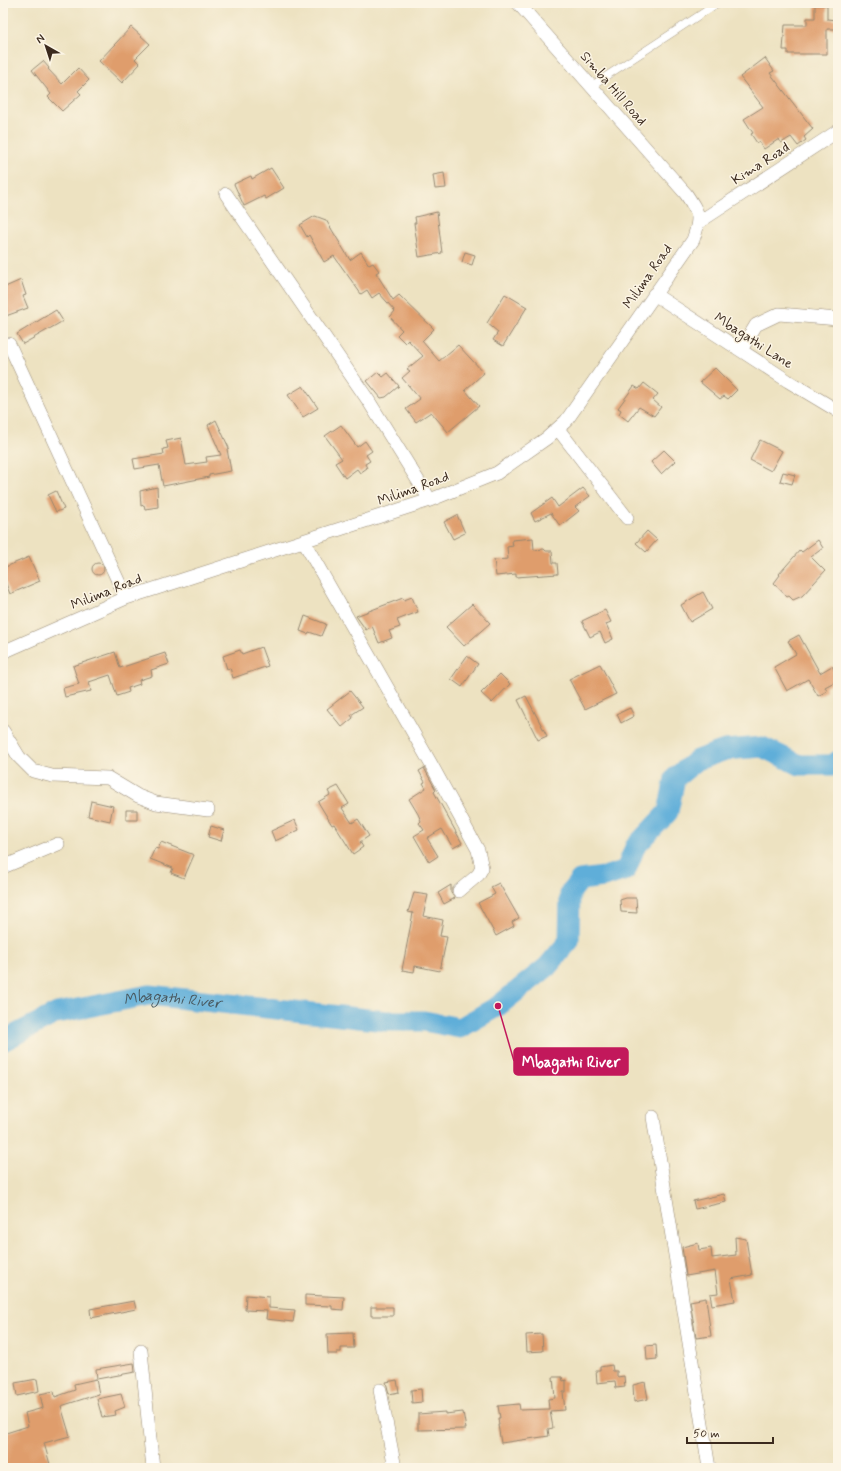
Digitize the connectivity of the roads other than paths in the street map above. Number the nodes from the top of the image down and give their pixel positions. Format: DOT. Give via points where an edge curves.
graph roads {
  1 [pos="518,3"];
  2 [pos="718,3"];
  3 [pos="591,86"];
  4 [pos="838,131"];
  5 [pos="226,194"];
  6 [pos="699,222"];
  7 [pos="654,294"];
  8 [pos="838,319"];
  9 [pos="9,344"];
  10 [pos="741,350"];
  11 [pos="838,411"];
  12 [pos="558,429"];
  13 [pos="430,500"];
  14 [pos="627,518"];
  15 [pos="304,542"];
  16 [pos="126,598"];
  17 [pos="3,652"];
  18 [pos="3,731"];
  19 [pos="208,810"];
  20 [pos="58,844"];
  21 [pos="3,867"];
  22 [pos="460,892"];
  23 [pos="653,1117"];
  24 [pos="141,1351"];
  25 [pos="380,1390"];
  26 [pos="153,1468"];
  27 [pos="395,1468"];
  28 [pos="709,1468"];
  1 -- 3 [label="street, Simba Hill Road"];
  2 -- 3 [label="lane"];
  3 -- 6 [label="street, Simba Hill Road" via="686,194 696,209"];
  4 -- 6 [label="street, Kima Road"];
  5 -- 13 [label="street" via="368,400"];
  6 -- 7 [label="street, Milima Road" via="692,240"];
  7 -- 10 [label="street, Mbagathi Lane"];
  7 -- 12 [label="street, Milima Road"];
  8 -- 10 [label="street" via="779,314 756,325"];
  9 -- 16 [label="street"];
  10 -- 11 [label="street, Mbagathi Lane"];
  12 -- 13 [label="street, Milima Road" via="520,459 497,473"];
  12 -- 14 [label="street"];
  13 -- 15 [label="street, Milima Road"];
  15 -- 16 [label="street, Milima Road"];
  15 -- 22 [label="street" via="478,850 482,868"];
  16 -- 17 [label="street, Milima Road"];
  18 -- 19 [label="street" via="19,757 33,771 52,776 108,778 138,796 156,803"];
  20 -- 21 [label="street"];
  23 -- 28 [label="street"];
  24 -- 26 [label="street"];
  25 -- 27 [label="street"];
}
